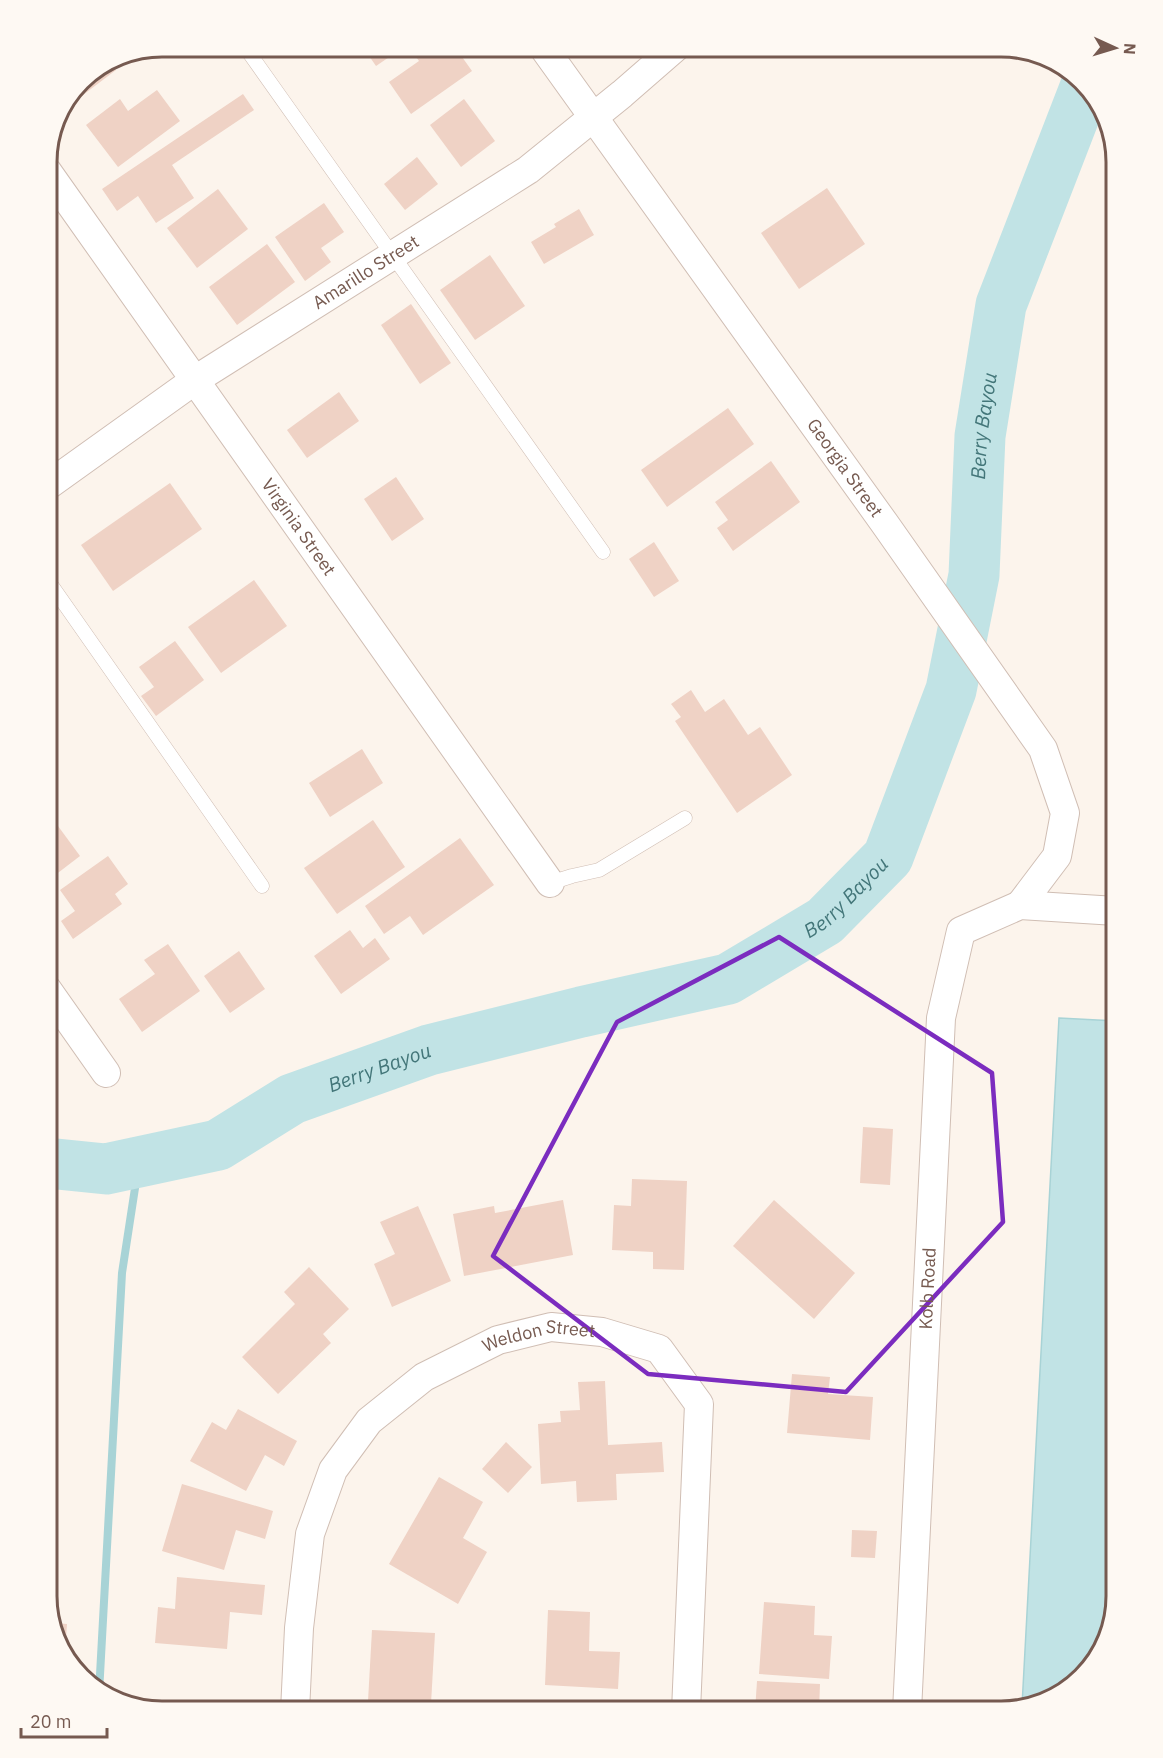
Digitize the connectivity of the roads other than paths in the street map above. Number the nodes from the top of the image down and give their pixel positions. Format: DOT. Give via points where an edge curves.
graph roads {
  1 [pos="253,57"];
  2 [pos="550,57"];
  3 [pos="665,57"];
  4 [pos="593,116"];
  5 [pos="57,185"];
  6 [pos="393,255"];
  7 [pos="195,380"];
  8 [pos="57,479"];
  9 [pos="603,552"];
  10 [pos="57,593"];
  11 [pos="685,818"];
  12 [pos="550,884"];
  13 [pos="262,886"];
  14 [pos="1020,905"];
  15 [pos="1106,910"];
  16 [pos="57,1003"];
  17 [pos="106,1073"];
  18 [pos="295,1701"];
  19 [pos="686,1701"];
  20 [pos="909,1701"];
  1 -- 6 [label="lane"];
  2 -- 4 [label="street, Georgia Street"];
  3 -- 4 [label="street, Amarillo Street"];
  4 -- 6 [label="street, Amarillo Street" via="528,170"];
  4 -- 14 [label="street, Georgia Street" via="1043,749 1065,813 1057,855"];
  5 -- 7 [label="street, Virginia Street"];
  6 -- 7 [label="street, Amarillo Street"];
  6 -- 9 [label="lane"];
  7 -- 8 [label="street, Amarillo Street"];
  7 -- 12 [label="street, Virginia Street"];
  10 -- 13 [label="lane"];
  11 -- 12 [label="lane" via="599,870"];
  14 -- 15 [label="street"];
  14 -- 20 [label="street, Kolb Road" via="961,931 941,1018"];
  16 -- 17 [label="street"];
  18 -- 19 [label="street, Weldon Street" via="310,1534 333,1470 369,1422 424,1377 498,1340 551,1327 602,1332 659,1349 699,1404"];
}
